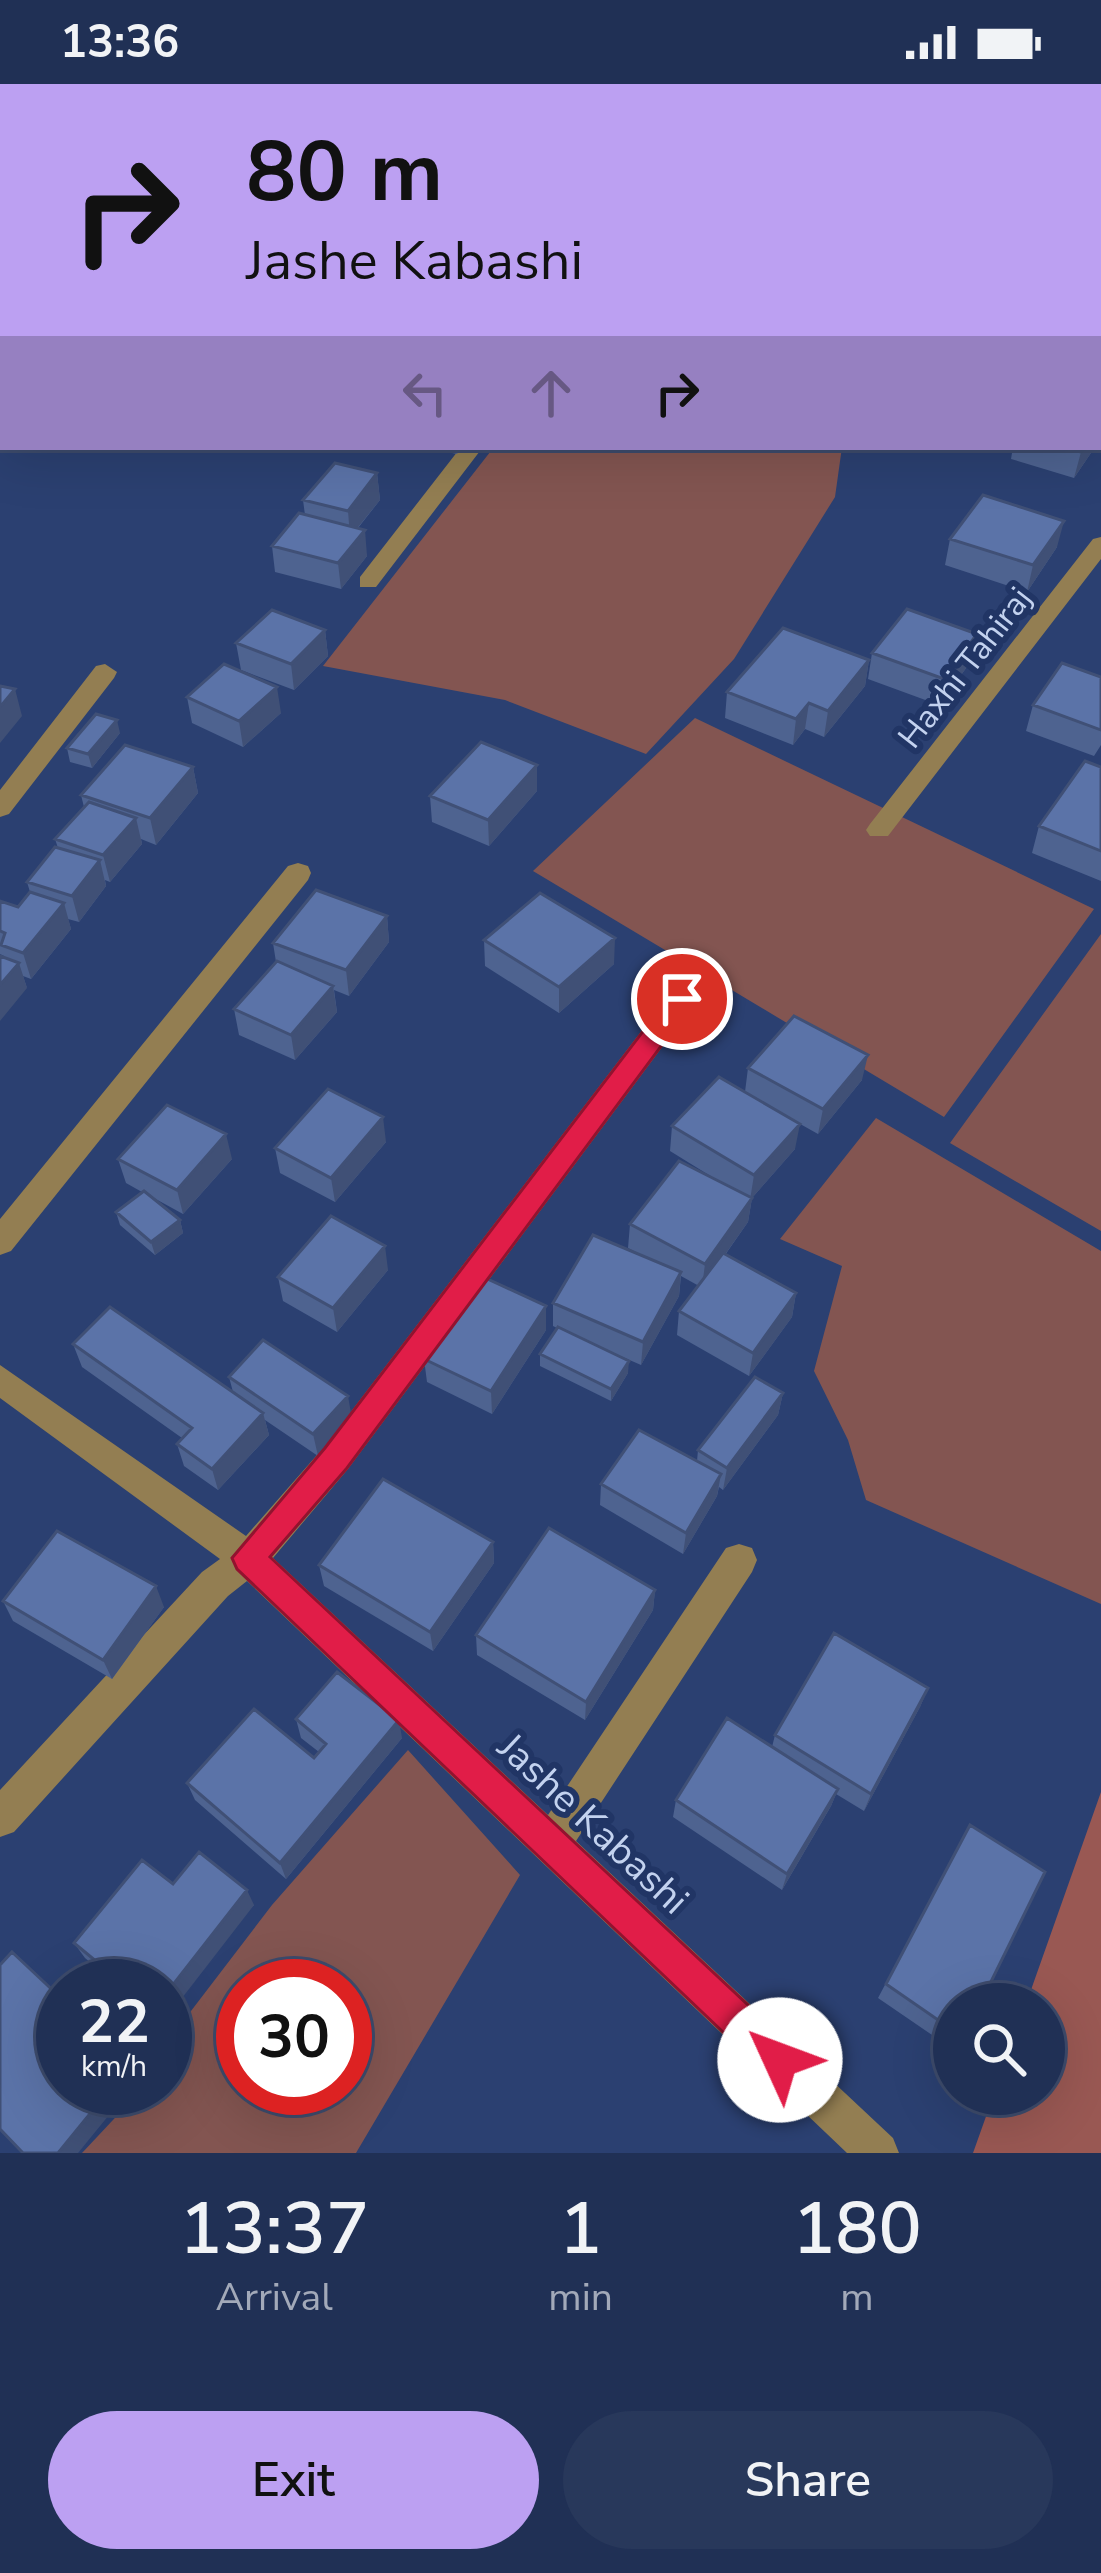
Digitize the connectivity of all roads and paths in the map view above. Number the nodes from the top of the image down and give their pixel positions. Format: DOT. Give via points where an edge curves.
graph roads {
  1 [pos="470,450"];
  2 [pos="1101,544"];
  3 [pos="368,582"];
  4 [pos="104,672"];
  5 [pos="0,808"];
  6 [pos="879,830"];
  7 [pos="298,873"];
  8 [pos="682,999"];
  9 [pos="0,1242"];
  10 [pos="0,1379"];
  11 [pos="248,1558"];
  12 [pos="739,1560"];
  13 [pos="0,1818"];
  14 [pos="551,1845"];
  15 [pos="878,2153"];
  1 -- 3 [label="street"];
  2 -- 6 [label="street, Haxhi Tahiraj"];
  4 -- 5 [label="street"];
  7 -- 9 [label="street"];
  8 -- 11 [label="street" via="336,1458"];
  10 -- 11 [label="street, Jashe Kabashi"];
  11 -- 13 [label="street"];
  11 -- 14 [label="street, Jashe Kabashi"];
  12 -- 14 [label="street"];
  14 -- 15 [label="street, Jashe Kabashi"];
}
